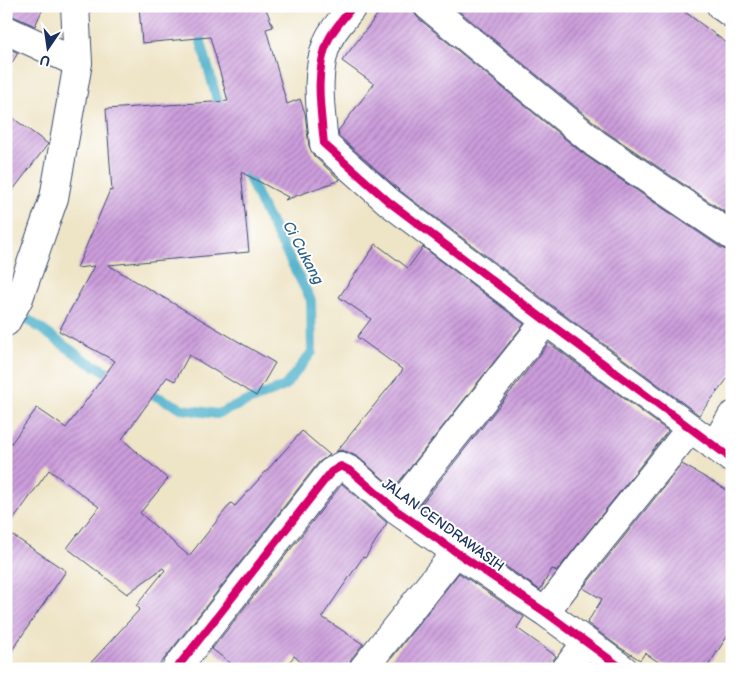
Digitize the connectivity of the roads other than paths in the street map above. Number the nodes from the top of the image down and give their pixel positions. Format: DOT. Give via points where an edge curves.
graph roads {
  1 [pos="76,6"];
  2 [pos="353,6"];
  3 [pos="428,6"];
  4 [pos="721,6"];
  5 [pos="732,14"];
  6 [pos="6,30"];
  7 [pos="78,63"];
  8 [pos="732,236"];
  9 [pos="11,304"];
  10 [pos="546,321"];
  11 [pos="732,416"];
  12 [pos="690,429"];
  13 [pos="723,452"];
  14 [pos="396,510"];
  15 [pos="456,552"];
  16 [pos="545,612"];
  17 [pos="586,643"];
  18 [pos="176,669"];
  19 [pos="363,669"];
  20 [pos="566,669"];
  21 [pos="623,669"];
  1 -- 7 [label="street"];
  2 -- 10 [label="street" via="328,39 323,56 320,82 324,144 389,202"];
  3 -- 8 [label="street" via="596,144"];
  4 -- 5 [label="street"];
  6 -- 7 [label="street"];
  7 -- 9 [label="street" via="54,198"];
  10 -- 12 [label="street"];
  10 -- 14 [label="street"];
  11 -- 13 [label="street"];
  12 -- 13 [label="street"];
  12 -- 16 [label="street"];
  14 -- 15 [label="street, JALAN CENDRAWASIH"];
  14 -- 18 [label="street, JALAN CENDRAWASIH" via="351,471 341,466 331,472"];
  15 -- 16 [label="street, JALAN CENDRAWASIH"];
  15 -- 19 [label="street"];
  16 -- 17 [label="street, JALAN CENDRAWASIH"];
  17 -- 20 [label="street"];
  17 -- 21 [label="street, JALAN CENDRAWASIH"];
}
